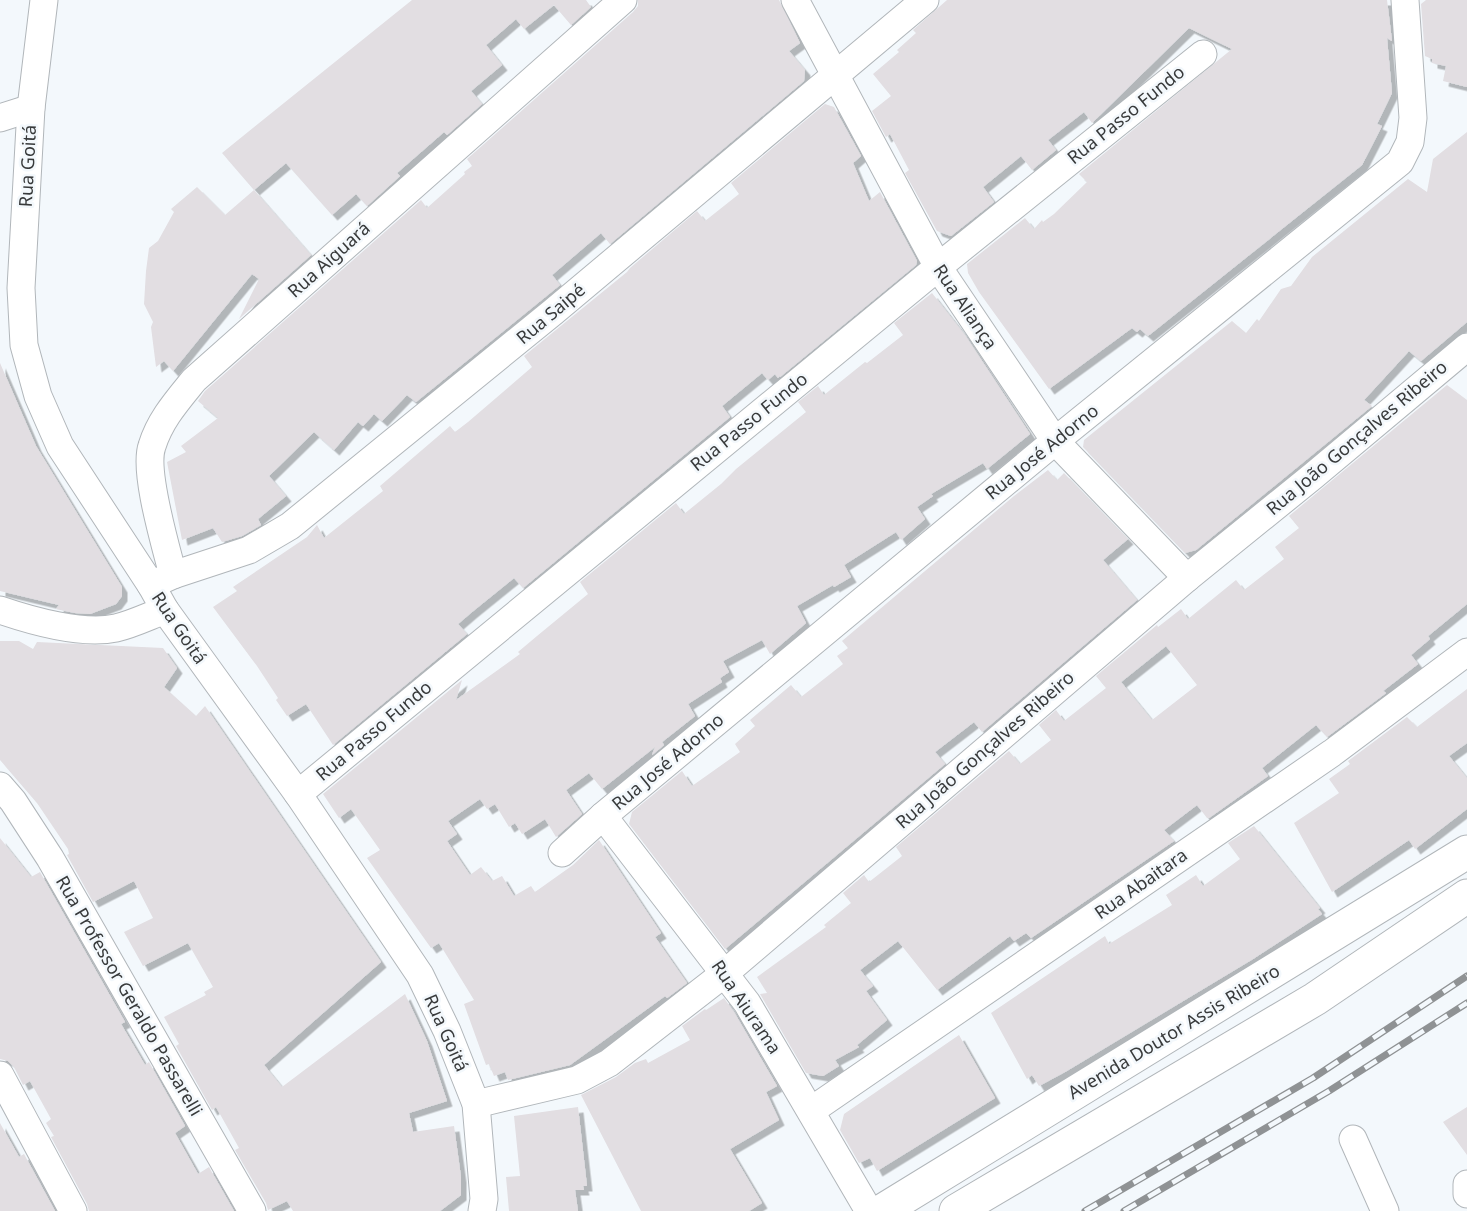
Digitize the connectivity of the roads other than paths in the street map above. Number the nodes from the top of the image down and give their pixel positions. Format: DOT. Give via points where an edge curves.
graph roads {
  1 [pos="44,0"];
  2 [pos="622,0"];
  3 [pos="795,0"];
  4 [pos="925,0"];
  5 [pos="1405,0"];
  6 [pos="1203,54"];
  7 [pos="836,75"];
  8 [pos="31,108"];
  9 [pos="0,118"];
  10 [pos="938,267"];
  11 [pos="1467,346"];
  12 [pos="1055,441"];
  13 [pos="1187,578"];
  14 [pos="162,580"];
  15 [pos="0,610"];
  16 [pos="165,610"];
  17 [pos="1467,652"];
  18 [pos="0,786"];
  19 [pos="298,794"];
  20 [pos="603,816"];
  21 [pos="1467,852"];
  22 [pos="562,853"];
  23 [pos="1467,896"];
  24 [pos="725,973"];
  25 [pos="0,1075"];
  26 [pos="476,1104"];
  27 [pos="812,1110"];
  28 [pos="1353,1139"];
  29 [pos="1467,1184"];
  30 [pos="1467,1194"];
  31 [pos="73,1211"];
  32 [pos="252,1211"];
  33 [pos="482,1211"];
  34 [pos="869,1211"];
  35 [pos="882,1211"];
  36 [pos="956,1211"];
  37 [pos="1384,1211"];
  1 -- 8 [label="street, Rua Goitá"];
  2 -- 14 [label="street, Rua Aiguará" via="194,380 166,414 150,449"];
  3 -- 7 [label="street, Rua Aliança"];
  4 -- 7 [label="street, Rua Saipé"];
  5 -- 12 [label="street, Rua José Adorno" via="1413,118 1410,142 1400,162"];
  6 -- 10 [label="street, Rua Passo Fundo"];
  7 -- 10 [label="street, Rua Aliança"];
  7 -- 14 [label="street, Rua Saipé" via="290,526 249,550"];
  8 -- 9 [label="street"];
  8 -- 14 [label="street, Rua Goitá" via="21,288 24,345 60,446"];
  10 -- 12 [label="street, Rua Aliança"];
  10 -- 19 [label="street, Rua Passo Fundo"];
  11 -- 13 [label="street, Rua João Gonçalves Ribeiro"];
  12 -- 13 [label="street, Rua Aliança"];
  12 -- 20 [label="street, Rua José Adorno"];
  13 -- 24 [label="street, Rua João Gonçalves Ribeiro"];
  14 -- 16 [label="street, Rua Goitá"];
  15 -- 16 [label="street" via="30,621 77,628 113,628"];
  16 -- 19 [label="street, Rua Goitá"];
  17 -- 27 [label="street, Rua Abaitara" via="1332,753"];
  18 -- 32 [label="street, Rua Professor Geraldo Passarelli" via="50,858"];
  19 -- 26 [label="street, Rua Goitá" via="420,975"];
  20 -- 22 [label="street, Rua José Adorno"];
  20 -- 24 [label="street, Rua Aiurama"];
  21 -- 35 [label="main road, Avenida Doutor Assis Ribeiro"];
  23 -- 36 [label="main road" via="1315,999"];
  24 -- 26 [label="street, Rua João Gonçalves Ribeiro" via="609,1063 577,1080"];
  24 -- 27 [label="street, Rua Aiurama"];
  25 -- 31 [label="street"];
  26 -- 33 [label="street, Rua Goitá"];
  27 -- 34 [label="street, Rua Aiurama"];
  28 -- 37 [label="street"];
  29 -- 30 [label="street"];
}
